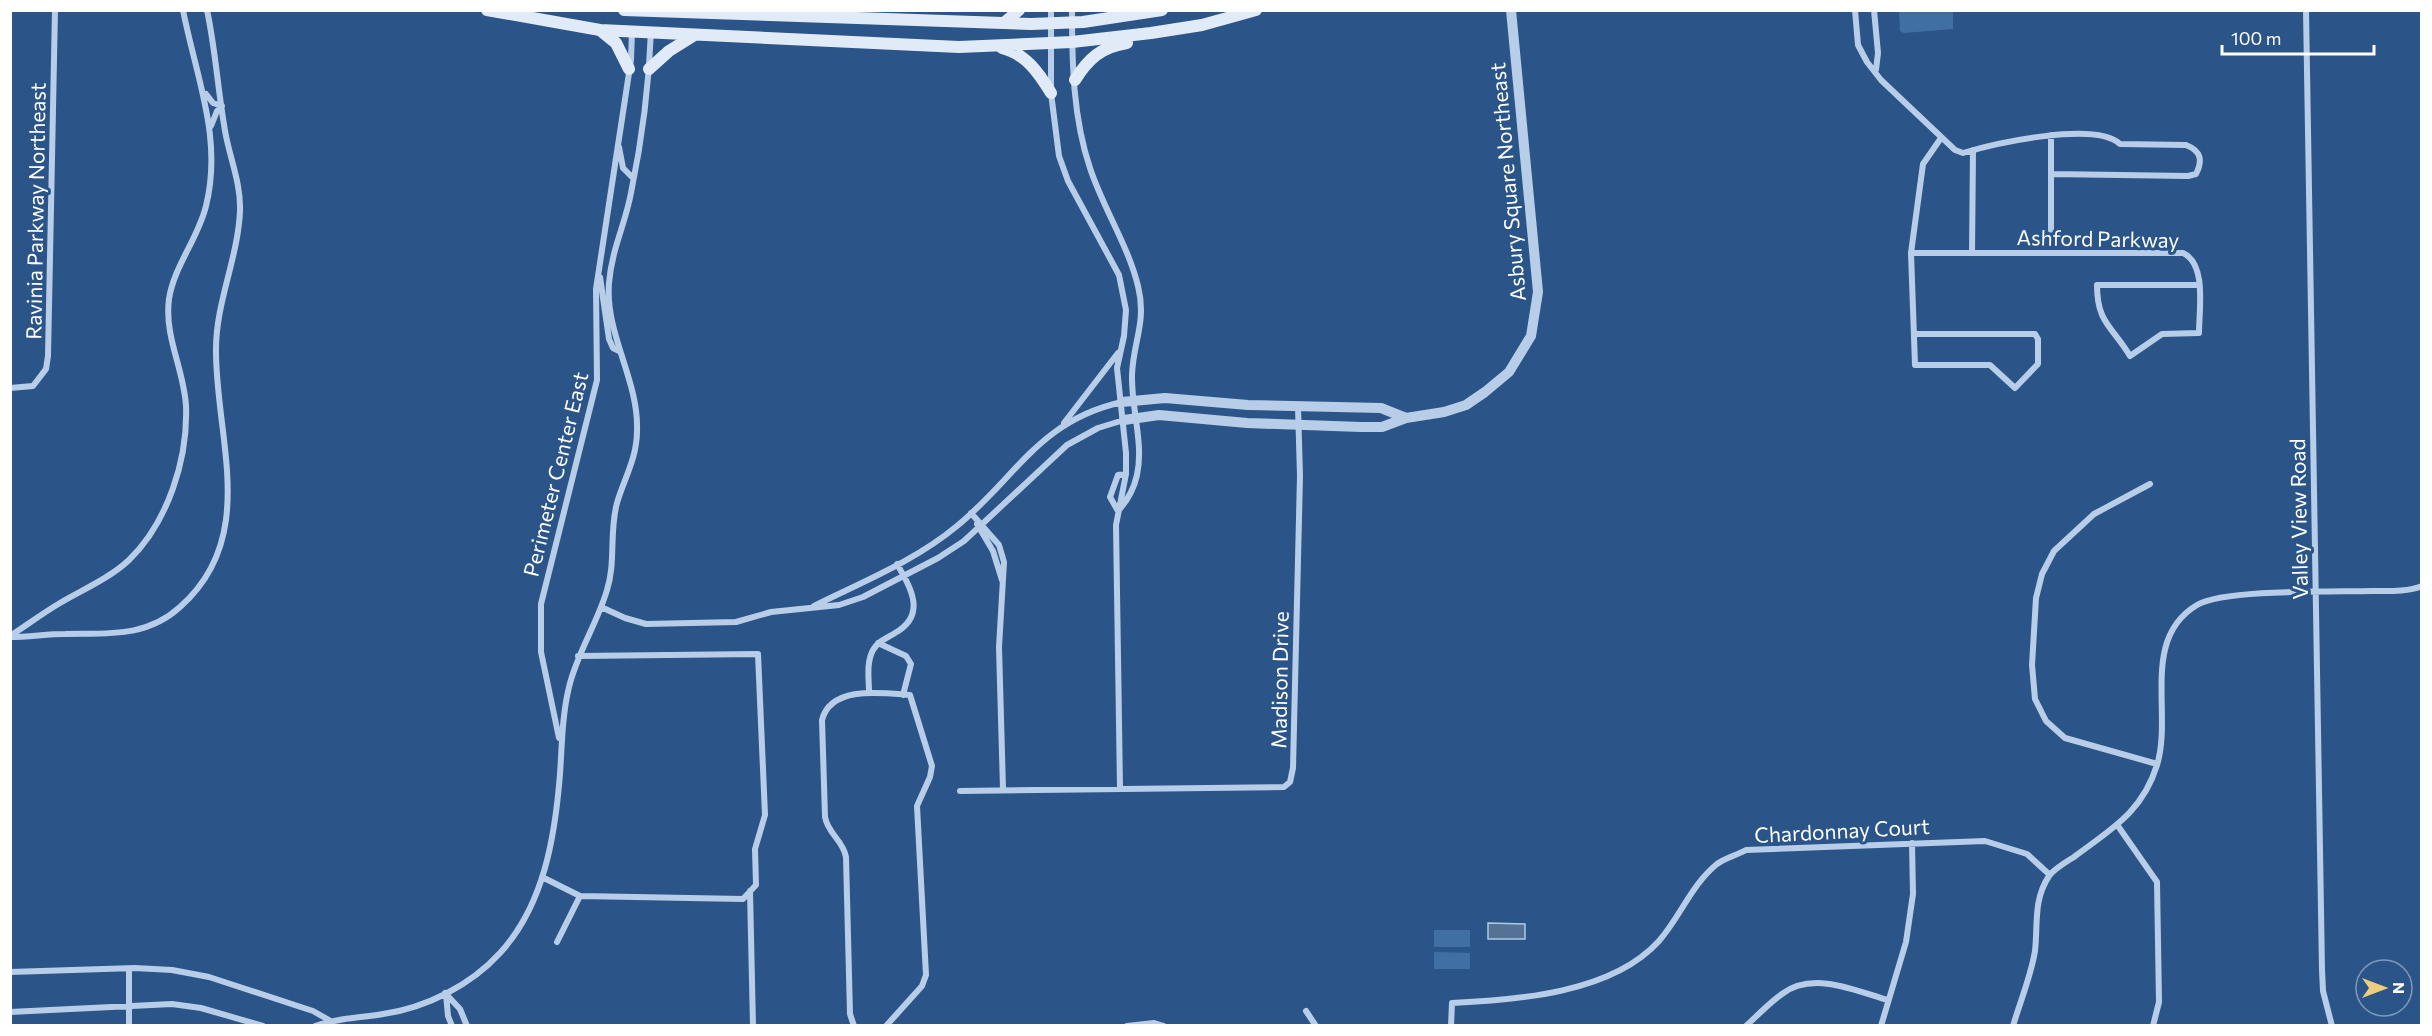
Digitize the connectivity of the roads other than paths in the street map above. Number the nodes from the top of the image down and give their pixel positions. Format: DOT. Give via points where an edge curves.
graph roads {
  1 [pos="55,10"];
  2 [pos="183,10"];
  3 [pos="207,10"];
  4 [pos="487,10"];
  5 [pos="1020,10"];
  6 [pos="1162,10"];
  7 [pos="1512,10"];
  8 [pos="1855,10"];
  9 [pos="1874,10"];
  10 [pos="2306,10"];
  11 [pos="630,11"];
  12 [pos="651,11"];
  13 [pos="683,11"];
  14 [pos="1251,12"];
  15 [pos="1072,16"];
  16 [pos="1051,17"];
  17 [pos="1004,23"];
  18 [pos="600,30"];
  19 [pos="632,31"];
  20 [pos="651,31"];
  21 [pos="696,36"];
  22 [pos="1051,42"];
  23 [pos="1072,42"];
  24 [pos="995,47"];
  25 [pos="629,69"];
  26 [pos="649,69"];
  27 [pos="1876,70"];
  28 [pos="1074,81"];
  29 [pos="202,86"];
  30 [pos="1051,93"];
  31 [pos="222,106"];
  32 [pos="211,129"];
  33 [pos="618,135"];
  34 [pos="2051,135"];
  35 [pos="1941,138"];
  36 [pos="1973,150"];
  37 [pos="2051,174"];
  38 [pos="633,178"];
  39 [pos="2051,230"];
  40 [pos="1911,253"];
  41 [pos="1972,253"];
  42 [pos="599,268"];
  43 [pos="2198,285"];
  44 [pos="1915,334"];
  45 [pos="1121,347"];
  46 [pos="619,351"];
  47 [pos="10,388"];
  48 [pos="1134,400"];
  49 [pos="1122,402"];
  50 [pos="1298,407"];
  51 [pos="1136,417"];
  52 [pos="1406,418"];
  53 [pos="1124,420"];
  54 [pos="1299,426"];
  55 [pos="1061,427"];
  56 [pos="2150,483"];
  57 [pos="1118,511"];
  58 [pos="971,513"];
  59 [pos="981,526"];
  60 [pos="897,564"];
  61 [pos="904,577"];
  62 [pos="2421,586"];
  63 [pos="2316,593"];
  64 [pos="601,607"];
  65 [pos="810,608"];
  66 [pos="10,637"];
  67 [pos="878,643"];
  68 [pos="578,656"];
  69 [pos="869,692"];
  70 [pos="903,695"];
  71 [pos="561,746"];
  72 [pos="2157,764"];
  73 [pos="1120,788"];
  74 [pos="1003,789"];
  75 [pos="960,790"];
  76 [pos="2118,826"];
  77 [pos="1912,843"];
  78 [pos="2050,875"];
  79 [pos="542,877"];
  80 [pos="750,891"];
  81 [pos="580,896"];
  82 [pos="557,942"];
  83 [pos="129,969"];
  84 [pos="10,972"];
  85 [pos="446,993"];
  86 [pos="1887,1000"];
  87 [pos="129,1005"];
  88 [pos="1306,1011"];
  89 [pos="10,1012"];
  90 [pos="329,1020"];
  91 [pos="129,1026"];
  92 [pos="263,1026"];
  93 [pos="315,1026"];
  94 [pos="452,1026"];
  95 [pos="467,1026"];
  96 [pos="753,1026"];
  97 [pos="854,1026"];
  98 [pos="886,1026"];
  99 [pos="1127,1026"];
  100 [pos="1164,1026"];
  101 [pos="1316,1026"];
  102 [pos="1451,1026"];
  103 [pos="1746,1026"];
  104 [pos="1881,1026"];
  105 [pos="2013,1026"];
  106 [pos="2153,1026"];
  107 [pos="2332,1026"];
  1 -- 47 [label="street, Ravinia Parkway Northeast" via="48,356 46,369 33,386"];
  2 -- 29 [label="street"];
  3 -- 31 [label="street"];
  4 -- 18 [label="main road"];
  5 -- 17 [label="main road"];
  6 -- 15 [label="main road"];
  7 -- 52 [label="street, Asbury Square Northeast" via="1537,272 1536,320 1523,353 1509,372 1485,392 1466,405"];
  8 -- 27 [label="street" via="1858,45"];
  9 -- 27 [label="street"];
  10 -- 63 [label="street, Valley View Road"];
  11 -- 12 [label="main road"];
  11 -- 19 [label="main road"];
  12 -- 13 [label="main road"];
  12 -- 20 [label="main road"];
  13 -- 17 [label="main road"];
  14 -- 23 [label="main road" via="1176,29"];
  14 -- 28 [label="main road" via="1187,36 1109,46 1092,57"];
  15 -- 16 [label="main road"];
  15 -- 23 [label="street"];
  16 -- 17 [label="main road"];
  16 -- 22 [label="street"];
  18 -- 19 [label="main road"];
  18 -- 25 [label="main road" via="616,44"];
  19 -- 20 [label="main road"];
  19 -- 25 [label="street, Perimeter Center East"];
  20 -- 21 [label="main road"];
  20 -- 26 [label="street, Perimeter Center East"];
  21 -- 24 [label="main road"];
  21 -- 26 [label="main road" via="684,40"];
  22 -- 23 [label="main road"];
  22 -- 24 [label="main road"];
  22 -- 30 [label="street"];
  23 -- 28 [label="street"];
  24 -- 30 [label="main road" via="1012,50 1031,64"];
  25 -- 33 [label="street, Perimeter Center East"];
  26 -- 38 [label="street, Perimeter Center East"];
  27 -- 35 [label="street" via="1881,80"];
  28 -- 48 [label="street" via="1090,169 1134,271 1141,302 1139,340 1132,367"];
  29 -- 31 [label="street" via="210,100"];
  29 -- 32 [label="street"];
  30 -- 45 [label="street" via="1062,167 1113,262 1123,289 1126,317"];
  31 -- 32 [label="street"];
  31 -- 66 [label="street" via="240,212 216,336 216,369 229,470 226,516 218,552 189,599 149,627 120,634"];
  32 -- 66 [label="street" via="212,166 206,206 169,297 168,323 186,402 183,450 174,483 148,535 129,560"];
  33 -- 38 [label="street" via="623,168"];
  33 -- 42 [label="street, Perimeter Center East"];
  34 -- 36 [label="street"];
  34 -- 37 [label="street, Ashford Parkway"];
  34 -- 37 [label="street" via="2111,136 2120,144 2186,145 2200,155 2201,164 2196,174 2188,176"];
  35 -- 36 [label="street" via="1955,150"];
  35 -- 40 [label="street" via="1923,164"];
  36 -- 41 [label="street"];
  37 -- 39 [label="street, Ashford Parkway"];
  38 -- 46 [label="street, Perimeter Center East" via="609,282 609,305"];
  40 -- 41 [label="street, Ashford Parkway"];
  40 -- 44 [label="street"];
  41 -- 43 [label="street, Ashford Parkway" via="2182,253 2195,262"];
  42 -- 46 [label="street" via="609,339"];
  42 -- 71 [label="street, Perimeter Center East" via="597,380 539,618 543,665"];
  43 -- 43 [label="street, Ashford Parkway" via="2199,333 2162,334 2130,356 2097,307 2097,285"];
  44 -- 44 [label="street" via="2035,334 2038,364 2014,388 1990,365 1915,365"];
  45 -- 49 [label="street" via="1117,368"];
  45 -- 55 [label="street"];
  46 -- 64 [label="street, Perimeter Center East" via="635,402 637,441 615,513 611,569"];
  48 -- 49 [label="street, Asbury Square Northeast"];
  48 -- 50 [label="street, Asbury Square Northeast" via="1165,398"];
  48 -- 51 [label="street"];
  49 -- 53 [label="street"];
  49 -- 55 [label="street" via="1091,411"];
  50 -- 52 [label="street, Asbury Square Northeast" via="1381,408"];
  50 -- 54 [label="street, Madison Drive"];
  51 -- 53 [label="street, Asbury Square Northeast"];
  51 -- 54 [label="street, Asbury Square Northeast" via="1159,415"];
  51 -- 57 [label="street" via="1138,474"];
  52 -- 54 [label="street, Asbury Square Northeast" via="1383,427"];
  53 -- 57 [label="street" via="1126,474"];
  53 -- 59 [label="street" via="1098,428 1060,449"];
  54 -- 73 [label="street, Madison Drive" via="1297,631 1290,782 1284,787"];
  55 -- 58 [label="street" via="1030,451"];
  56 -- 72 [label="street" via="2094,514 2054,551 2036,598 2032,665 2035,699 2046,721 2065,738"];
  57 -- 73 [label="street"];
  58 -- 59 [label="street"];
  58 -- 60 [label="street" via="951,531"];
  59 -- 61 [label="street"];
  59 -- 74 [label="street" via="1002,554 999,647"];
  60 -- 61 [label="street"];
  60 -- 65 [label="street"];
  61 -- 65 [label="street" via="847,603"];
  61 -- 67 [label="street" via="913,593 912,616 905,627"];
  62 -- 63 [label="street"];
  63 -- 72 [label="street" via="2223,596 2197,605 2175,623 2163,648"];
  63 -- 107 [label="street, Valley View Road" via="2322,970"];
  64 -- 65 [label="street" via="632,621 653,624 736,622 771,612"];
  64 -- 68 [label="street, Perimeter Center East"];
  67 -- 69 [label="street" via="869,660"];
  67 -- 70 [label="street" via="906,656 911,663"];
  68 -- 71 [label="street, Perimeter Center East" via="568,692"];
  68 -- 80 [label="street" via="758,654 765,815 755,849 756,885"];
  69 -- 70 [label="street"];
  69 -- 97 [label="street" via="836,701 826,709 822,720 825,817 846,857 850,1014"];
  70 -- 98 [label="street" via="910,695 932,766 917,806 926,975 922,987"];
  71 -- 79 [label="street, Perimeter Center East" via="558,796"];
  72 -- 76 [label="street" via="2143,796"];
  73 -- 74 [label="street, Madison Drive"];
  74 -- 75 [label="street, Madison Drive"];
  76 -- 78 [label="street"];
  76 -- 106 [label="street" via="2157,882 2159,1002"];
  77 -- 78 [label="street, Chardonnay Court" via="1985,841 2027,854"];
  77 -- 86 [label="street" via="1913,894 1906,942"];
  77 -- 102 [label="street, Chardonnay Court" via="1746,850 1718,864 1701,880 1657,942 1624,968 1574,989 1452,1003"];
  78 -- 105 [label="street" via="2039,898 2034,952"];
  79 -- 81 [label="street"];
  79 -- 85 [label="street, Perimeter Center East" via="527,916 508,944 474,976"];
  80 -- 81 [label="street" via="742,899"];
  80 -- 96 [label="street"];
  81 -- 82 [label="street"];
  83 -- 84 [label="street"];
  83 -- 87 [label="street"];
  83 -- 90 [label="street" via="172,970 209,977 313,1011"];
  85 -- 90 [label="street, Perimeter Center East" via="386,1014"];
  85 -- 94 [label="street"];
  85 -- 95 [label="street" via="460,1009"];
  86 -- 103 [label="street" via="1837,985 1805,983 1783,992"];
  86 -- 104 [label="street"];
  87 -- 89 [label="street"];
  87 -- 91 [label="street"];
  87 -- 92 [label="street" via="181,1005"];
  88 -- 101 [label="street"];
  90 -- 93 [label="street, Perimeter Center East"];
  99 -- 100 [label="street"];
}
